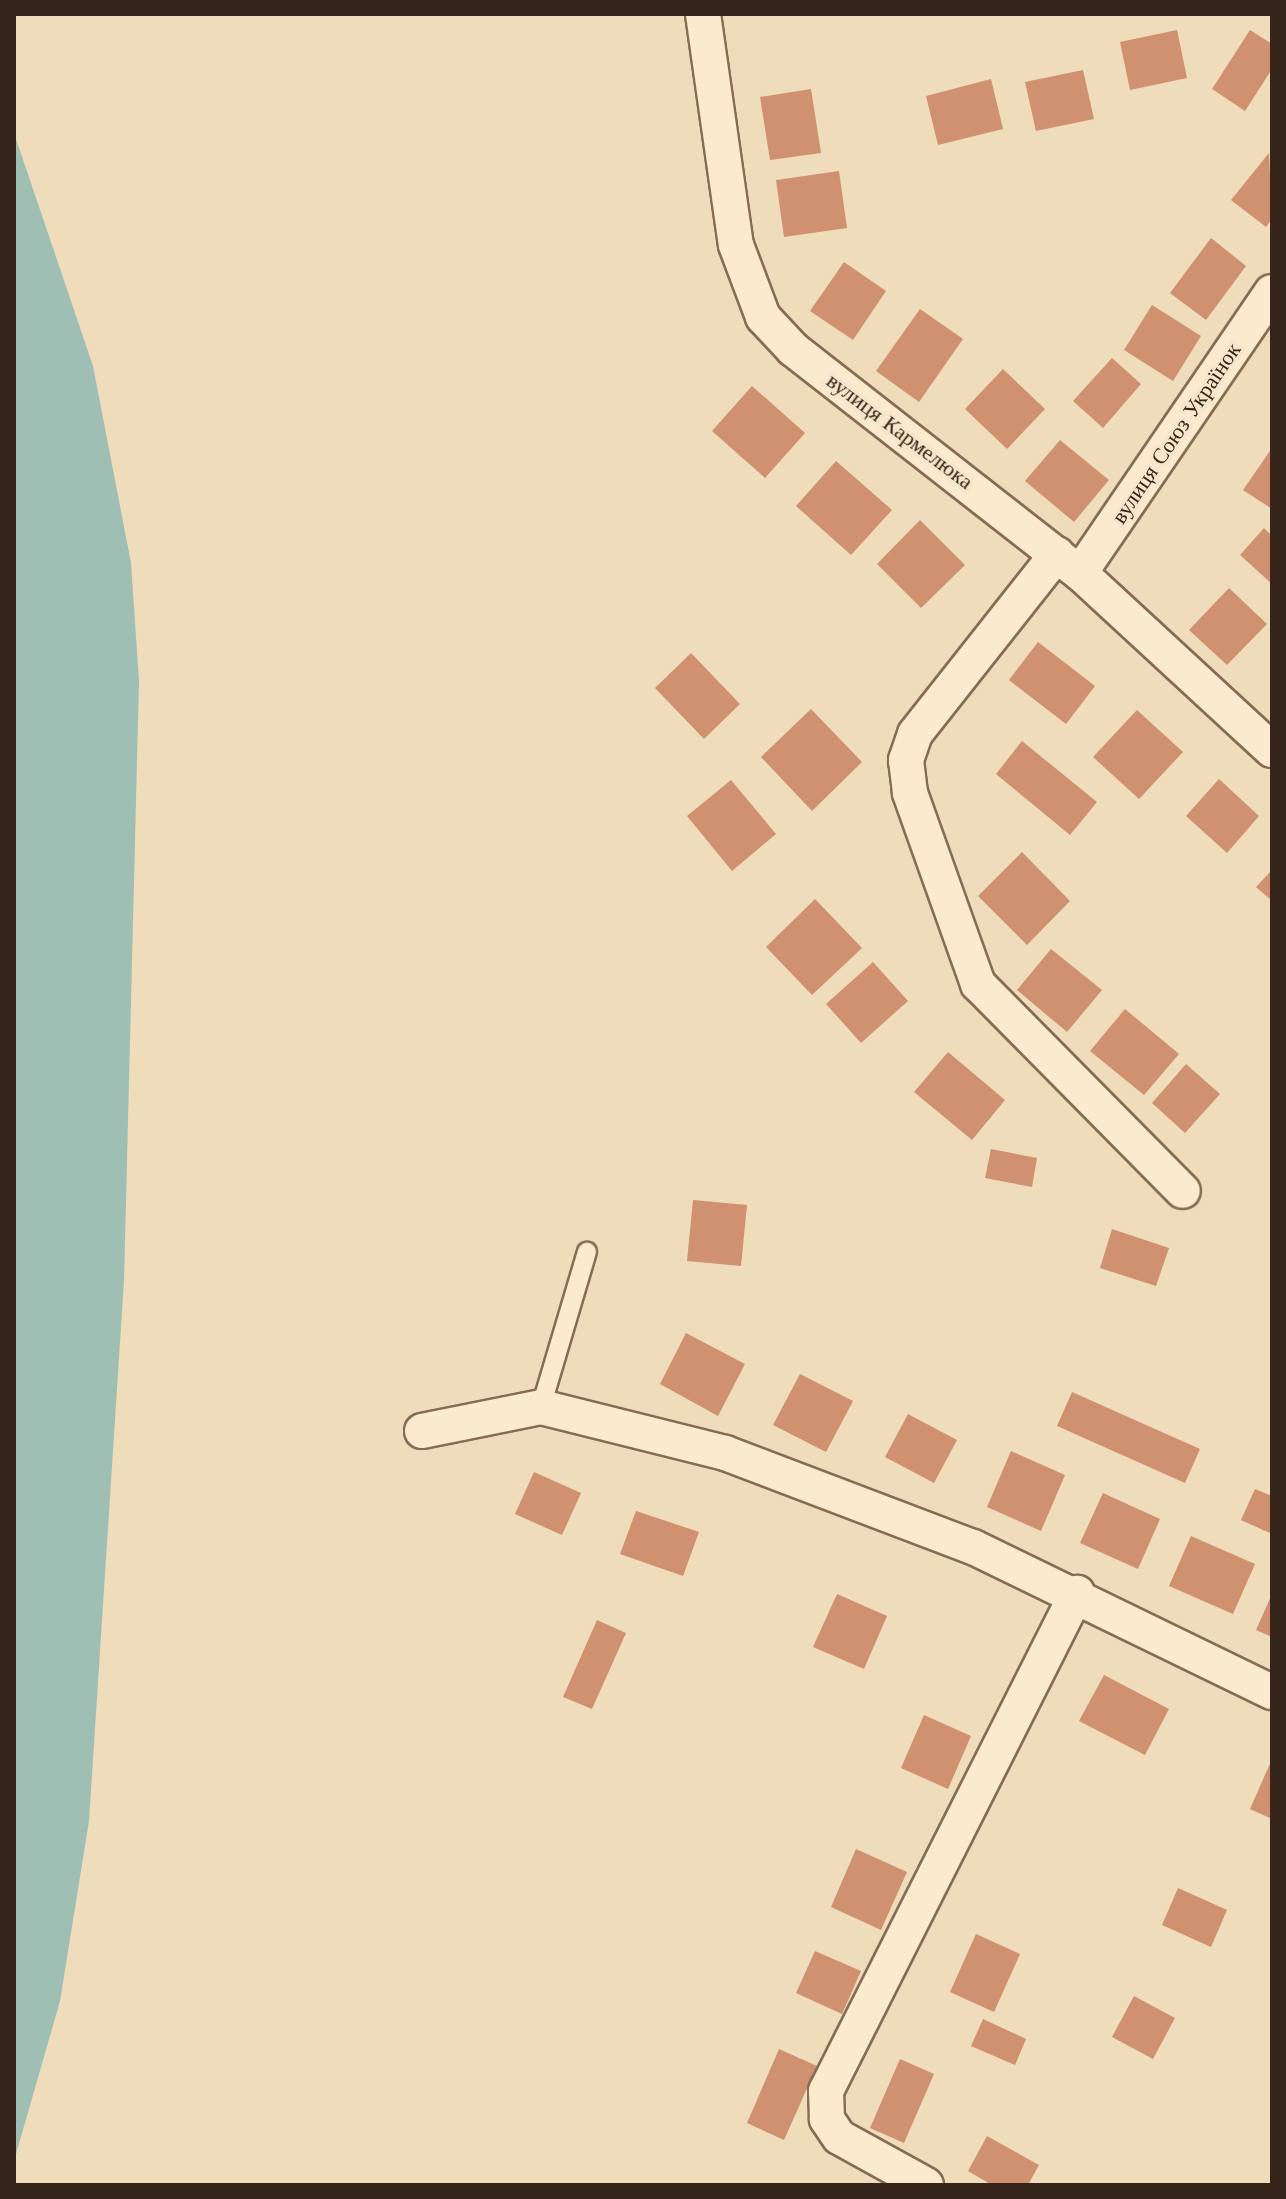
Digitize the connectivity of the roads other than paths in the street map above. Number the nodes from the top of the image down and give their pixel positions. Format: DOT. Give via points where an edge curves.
graph roads {
  1 [pos="703,14"];
  2 [pos="1272,292"];
  3 [pos="1069,564"];
  4 [pos="1272,750"];
  5 [pos="1183,1191"];
  6 [pos="587,1252"];
  7 [pos="541,1407"];
  8 [pos="422,1431"];
  9 [pos="1077,1593"];
  10 [pos="1272,1692"];
  11 [pos="926,2185"];
  1 -- 3 [label="street, вулиця Кармелюка" via="736,245 763,317 793,349"];
  2 -- 3 [label="street, вулиця Союз Українок"];
  3 -- 4 [label="street, вулиця Кармелюка"];
  3 -- 5 [label="street, вулиця Союз Українок" via="915,734 906,760 910,793 978,984"];
  6 -- 7 [label="lane"];
  7 -- 8 [label="street"];
  7 -- 9 [label="street" via="645,1429 831,1490"];
  9 -- 10 [label="street"];
  9 -- 11 [label="street" via="826,2091 827,2119 839,2137"];
}
